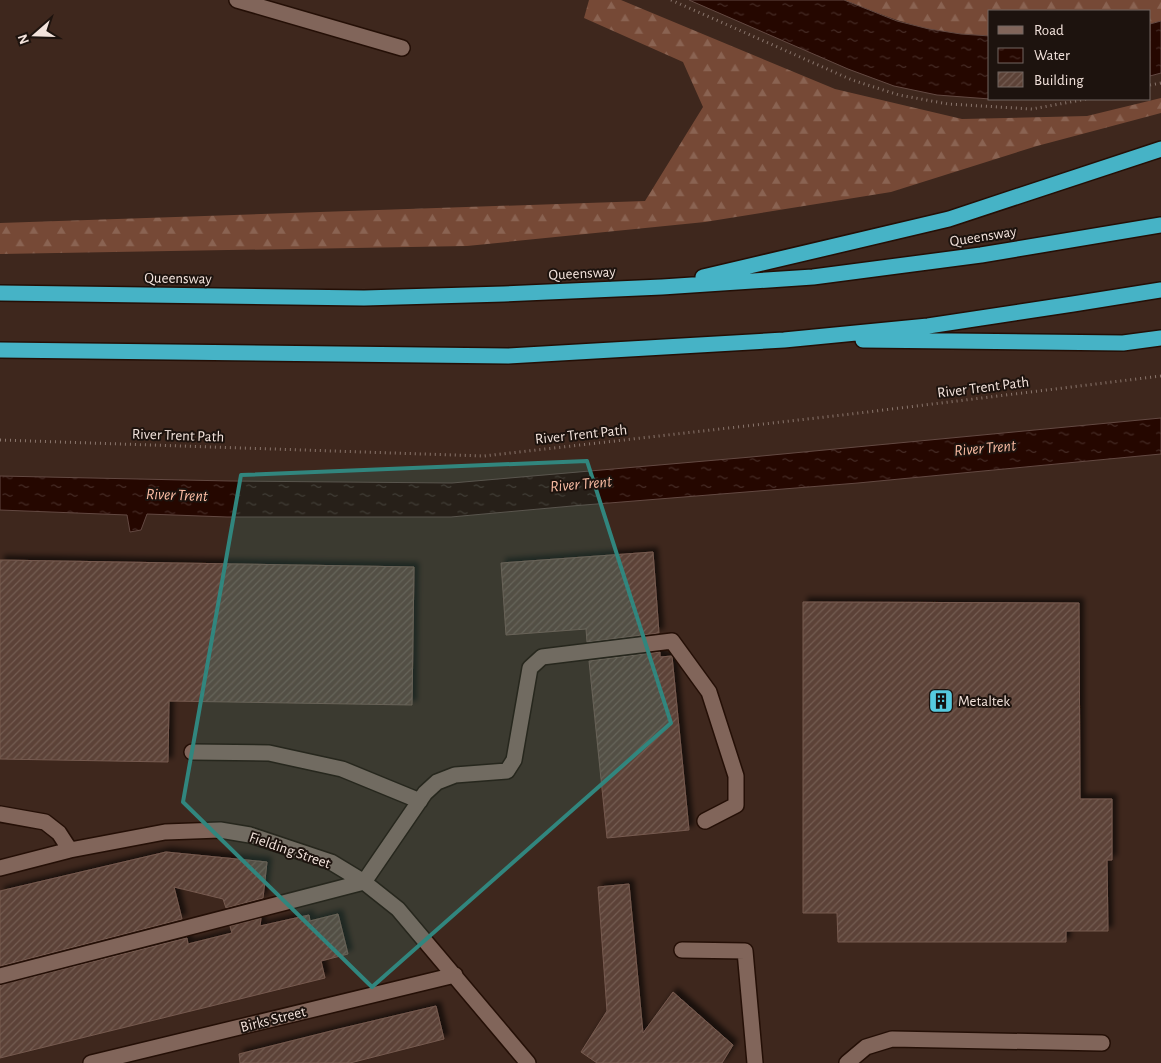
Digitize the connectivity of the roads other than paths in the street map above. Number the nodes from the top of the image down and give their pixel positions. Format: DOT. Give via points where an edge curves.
graph roads {
  1 [pos="237,0"];
  2 [pos="402,48"];
  3 [pos="1161,149"];
  4 [pos="1161,224"];
  5 [pos="662,287"];
  6 [pos="1161,290"];
  7 [pos="0,293"];
  8 [pos="1161,338"];
  9 [pos="784,340"];
  10 [pos="0,350"];
  11 [pos="192,752"];
  12 [pos="420,801"];
  13 [pos="0,814"];
  14 [pos="705,820"];
  15 [pos="70,850"];
  16 [pos="0,868"];
  17 [pos="364,882"];
  18 [pos="682,950"];
  19 [pos="455,975"];
  20 [pos="0,976"];
  21 [pos="1102,1043"];
  22 [pos="90,1063"];
  23 [pos="526,1063"];
  24 [pos="755,1063"];
  25 [pos="847,1063"];
  1 -- 2 [label="street"];
  3 -- 5 [label="highway" via="949,219"];
  4 -- 5 [label="highway, Queensway" via="981,255 813,277"];
  5 -- 7 [label="highway, Queensway" via="364,298"];
  6 -- 9 [label="highway" via="928,326"];
  8 -- 9 [label="highway" via="1124,343"];
  9 -- 10 [label="highway" via="508,356"];
  11 -- 12 [label="street" via="269,753 342,769"];
  12 -- 14 [label="street" via="437,782 455,775 507,771 514,760 530,668 542,657 672,641 708,692 736,776 736,805"];
  12 -- 17 [label="street"];
  13 -- 15 [label="street" via="45,822 59,833"];
  15 -- 16 [label="street, Fielding Street"];
  15 -- 17 [label="street, Fielding Street" via="165,832 220,830 250,835 331,862"];
  17 -- 19 [label="street, Fielding Street" via="398,909"];
  17 -- 20 [label="street"];
  18 -- 24 [label="street" via="745,951"];
  19 -- 22 [label="street, Birks Street"];
  19 -- 23 [label="street, Fielding Street"];
  21 -- 25 [label="street" via="892,1038 866,1047"];
}
